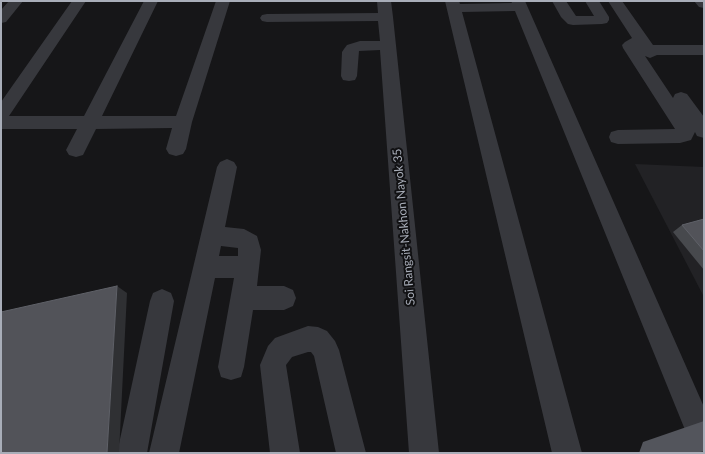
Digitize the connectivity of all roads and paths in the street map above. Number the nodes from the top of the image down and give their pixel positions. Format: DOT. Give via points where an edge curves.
graph roads {
  1 [pos="16,1"];
  2 [pos="79,1"];
  3 [pos="151,1"];
  4 [pos="223,1"];
  5 [pos="559,1"];
  6 [pos="592,1"];
  7 [pos="615,1"];
  8 [pos="701,1"];
  9 [pos="519,4"];
  10 [pos="704,4"];
  11 [pos="453,5"];
  12 [pos="384,9"];
  13 [pos="267,18"];
  14 [pos="1,19"];
  15 [pos="388,45"];
  16 [pos="645,46"];
  17 [pos="704,50"];
  18 [pos="349,76"];
  19 [pos="1,115"];
  20 [pos="90,122"];
  21 [pos="183,122"];
  22 [pos="1,123"];
  23 [pos="704,132"];
  24 [pos="618,137"];
  25 [pos="176,149"];
  26 [pos="76,150"];
  27 [pos="227,167"];
  28 [pos="212,235"];
  29 [pos="206,266"];
  30 [pos="247,266"];
  31 [pos="243,298"];
  32 [pos="284,298"];
  33 [pos="162,301"];
  34 [pos="231,367"];
  35 [pos="703,437"];
  36 [pos="132,453"];
  37 [pos="164,453"];
  38 [pos="285,453"];
  39 [pos="351,453"];
  40 [pos="424,453"];
  41 [pos="567,453"];
  42 [pos="654,453"];
  1 -- 14 [label="street"];
  2 -- 19 [label="street"];
  3 -- 20 [label="street"];
  4 -- 21 [label="street"];
  5 -- 6 [label="street" via="573,21 602,20"];
  7 -- 16 [label="street"];
  8 -- 10 [label="street"];
  9 -- 11 [label="street"];
  9 -- 35 [label="street"];
  11 -- 41 [label="street"];
  12 -- 13 [label="street"];
  12 -- 15 [label="street, Soi Rangsit-Nakhon Nayok 35"];
  15 -- 18 [label="street" via="353,48 350,52"];
  15 -- 40 [label="street, Soi Rangsit-Nakhon Nayok 35"];
  16 -- 17 [label="street"];
  16 -- 23 [label="street"];
  16 -- 24 [label="street" via="632,43 630,45 686,132 680,136"];
  20 -- 21 [label="street"];
  20 -- 22 [label="street"];
  20 -- 26 [label="street"];
  21 -- 25 [label="street"];
  27 -- 28 [label="street"];
  28 -- 29 [label="street"];
  28 -- 30 [label="street" via="244,239 249,243"];
  29 -- 30 [label="street"];
  29 -- 37 [label="street"];
  30 -- 31 [label="street"];
  31 -- 32 [label="street"];
  31 -- 34 [label="street"];
  33 -- 36 [label="street"];
  35 -- 42 [label="main road"];
  38 -- 39 [label="street" via="273,366 277,355 284,347 308,339 318,340 326,350"];
}
